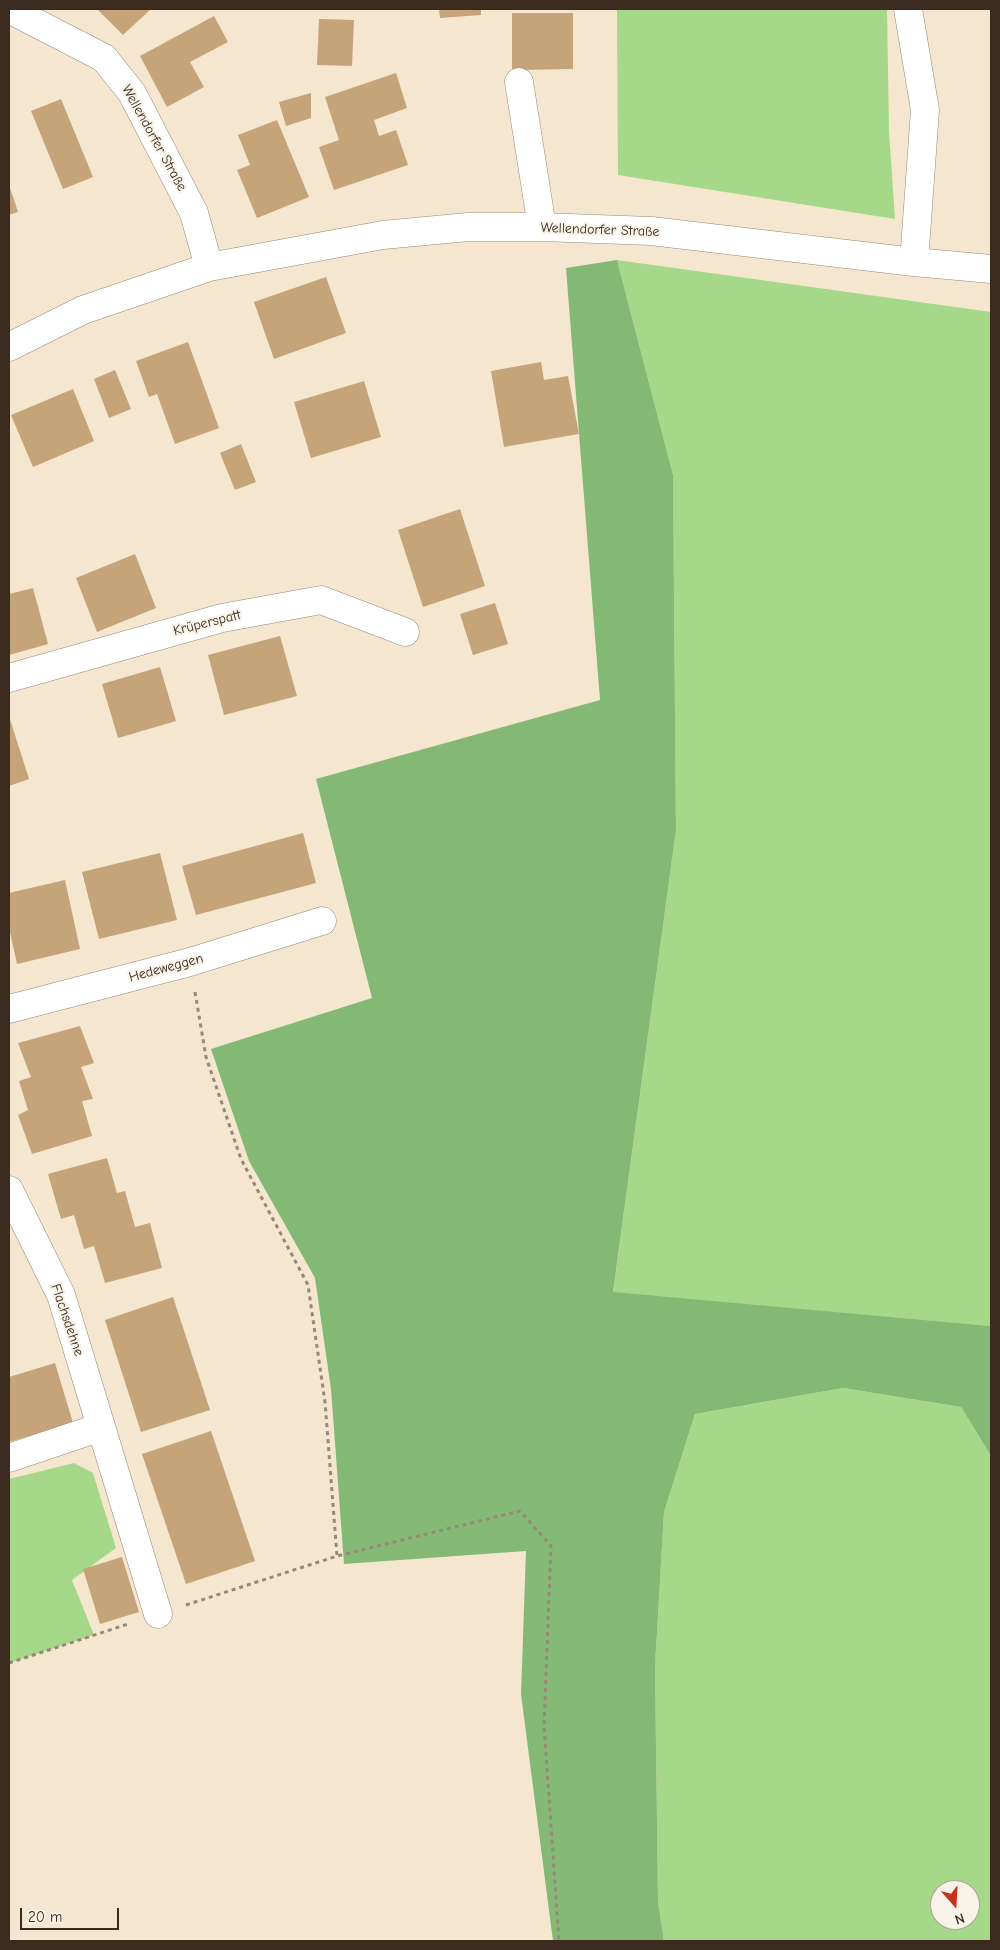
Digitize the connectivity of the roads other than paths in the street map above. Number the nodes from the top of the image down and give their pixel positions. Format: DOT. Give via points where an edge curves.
graph roads {
  1 [pos="9,9"];
  2 [pos="908,9"];
  3 [pos="519,82"];
  4 [pos="542,227"];
  5 [pos="914,262"];
  6 [pos="209,267"];
  7 [pos="991,269"];
  8 [pos="9,347"];
  9 [pos="405,632"];
  10 [pos="9,678"];
  11 [pos="322,921"];
  12 [pos="9,1009"];
  13 [pos="9,1190"];
  14 [pos="101,1427"];
  15 [pos="9,1458"];
  16 [pos="158,1614"];
  1 -- 6 [label="street, Wellendorfer Straße" via="104,58 132,93 194,213"];
  2 -- 5 [label="street" via="925,110"];
  3 -- 4 [label="street"];
  4 -- 5 [label="street, Wellendorfer Straße" via="651,231"];
  4 -- 6 [label="street, Wellendorfer Straße" via="468,227 383,235"];
  5 -- 7 [label="street, Wellendorfer Straße"];
  6 -- 8 [label="street, Wellendorfer Straße" via="83,310"];
  9 -- 10 [label="street, Krüperspatt" via="321,600 222,618"];
  11 -- 12 [label="street, Hedeweggen" via="190,962"];
  13 -- 14 [label="street, Flachsdehne" via="61,1295"];
  14 -- 15 [label="street"];
  14 -- 16 [label="street, Flachsdehne"];
}
